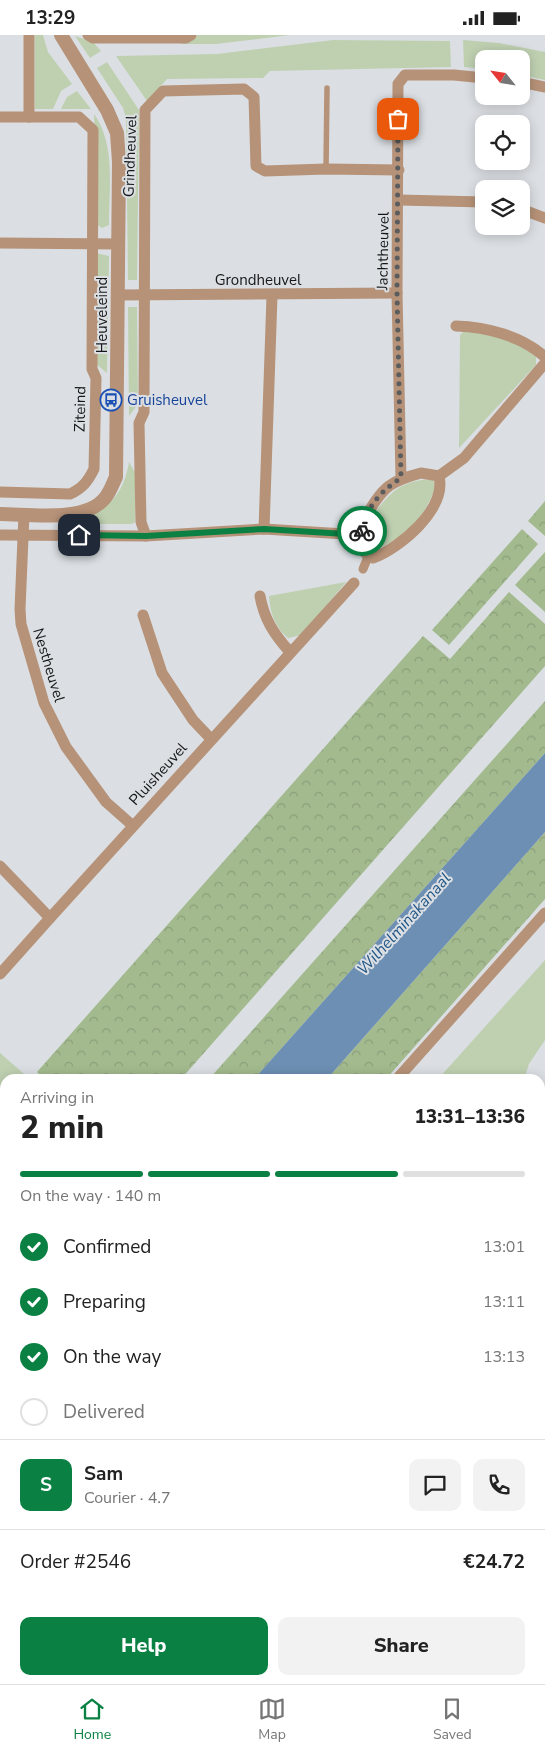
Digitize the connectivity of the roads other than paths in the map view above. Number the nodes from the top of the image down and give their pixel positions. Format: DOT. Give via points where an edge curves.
graph roads {
  1 [pos="29,35"];
  2 [pos="61,35"];
  3 [pos="88,35"];
  4 [pos="191,35"];
  5 [pos="475,77"];
  6 [pos="530,84"];
  7 [pos="545,87"];
  8 [pos="327,88"];
  9 [pos="0,117"];
  10 [pos="29,117"];
  11 [pos="326,169"];
  12 [pos="399,170"];
  13 [pos="399,200"];
  14 [pos="475,202"];
  15 [pos="530,212"];
  16 [pos="545,218"];
  17 [pos="0,243"];
  18 [pos="91,244"];
  19 [pos="118,244"];
  20 [pos="397,293"];
  21 [pos="118,295"];
  22 [pos="144,295"];
  23 [pos="272,296"];
  24 [pos="456,326"];
  25 [pos="545,357"];
  26 [pos="545,363"];
  27 [pos="439,475"];
  28 [pos="401,478"];
  29 [pos="0,493"];
  30 [pos="24,514"];
  31 [pos="0,515"];
  32 [pos="264,529"];
  33 [pos="0,535"];
  34 [pos="24,535"];
  35 [pos="362,535"];
  36 [pos="146,536"];
  37 [pos="368,557"];
  38 [pos="363,569"];
  39 [pos="354,583"];
  40 [pos="260,596"];
  41 [pos="143,615"];
  42 [pos="290,651"];
  43 [pos="211,739"];
  44 [pos="132,825"];
  45 [pos="0,866"];
  46 [pos="545,913"];
  47 [pos="50,917"];
  48 [pos="0,974"];
  49 [pos="401,1074"];
  1 -- 10 [label="street"];
  2 -- 19 [label="street, Heuveleind" via="107,110 117,133"];
  3 -- 4 [label="street" via="93,38 149,38"];
  5 -- 12 [label="street, Jachtheuvel" via="405,75 398,85"];
  6 -- 7 [label="street"];
  8 -- 11 [label="lane"];
  9 -- 10 [label="street, Ziteind"];
  10 -- 18 [label="street, Ziteind" via="79,117 92,130"];
  11 -- 12 [label="street, Grindheuvel"];
  11 -- 22 [label="street, Grindheuvel" via="265,171 256,166 254,97 244,89 163,91 144,111"];
  12 -- 13 [label="street, Jachtheuvel"];
  13 -- 14 [label="street"];
  13 -- 20 [label="street, Jachtheuvel"];
  15 -- 16 [label="street"];
  17 -- 18 [label="street"];
  18 -- 19 [label="street"];
  18 -- 29 [label="street, Ziteind" via="92,369 96,378 94,469 89,480 70,494"];
  19 -- 21 [label="street, Heuveleind"];
  20 -- 23 [label="street, Grondheuvel"];
  20 -- 28 [label="street, Jachtheuvel"];
  21 -- 22 [label="street, Grondheuvel"];
  21 -- 30 [label="street, Heuveleind" via="116,477 105,498 92,508 74,514"];
  22 -- 23 [label="street, Grondheuvel"];
  22 -- 36 [label="street" via="144,412 139,423 141,522"];
  23 -- 32 [label="street"];
  24 -- 25 [label="street" via="494,331 522,342"];
  26 -- 27 [label="street" via="464,459"];
  27 -- 28 [label="street" via="422,473"];
  27 -- 37 [label="street" via="441,482 436,500 408,539 384,554"];
  28 -- 35 [label="street" via="378,495 364,521"];
  30 -- 31 [label="street, Heuveleind"];
  30 -- 34 [label="street, Nestheuvel"];
  32 -- 35 [label="street"];
  32 -- 36 [label="street"];
  33 -- 34 [label="street"];
  34 -- 36 [label="street"];
  34 -- 44 [label="street, Nestheuvel" via="21,624 44,703 66,747 106,802"];
  35 -- 37 [label="street"];
  37 -- 38 [label="street"];
  39 -- 42 [label="street, Pluisheuvel"];
  40 -- 42 [label="street" via="270,628"];
  41 -- 43 [label="street" via="162,673 193,720"];
  42 -- 43 [label="street, Pluisheuvel"];
  43 -- 44 [label="street, Pluisheuvel"];
  44 -- 47 [label="street, Pluisheuvel"];
  45 -- 47 [label="street"];
  46 -- 49 [label="street"];
  47 -- 48 [label="street, Pluisheuvel"];
}
